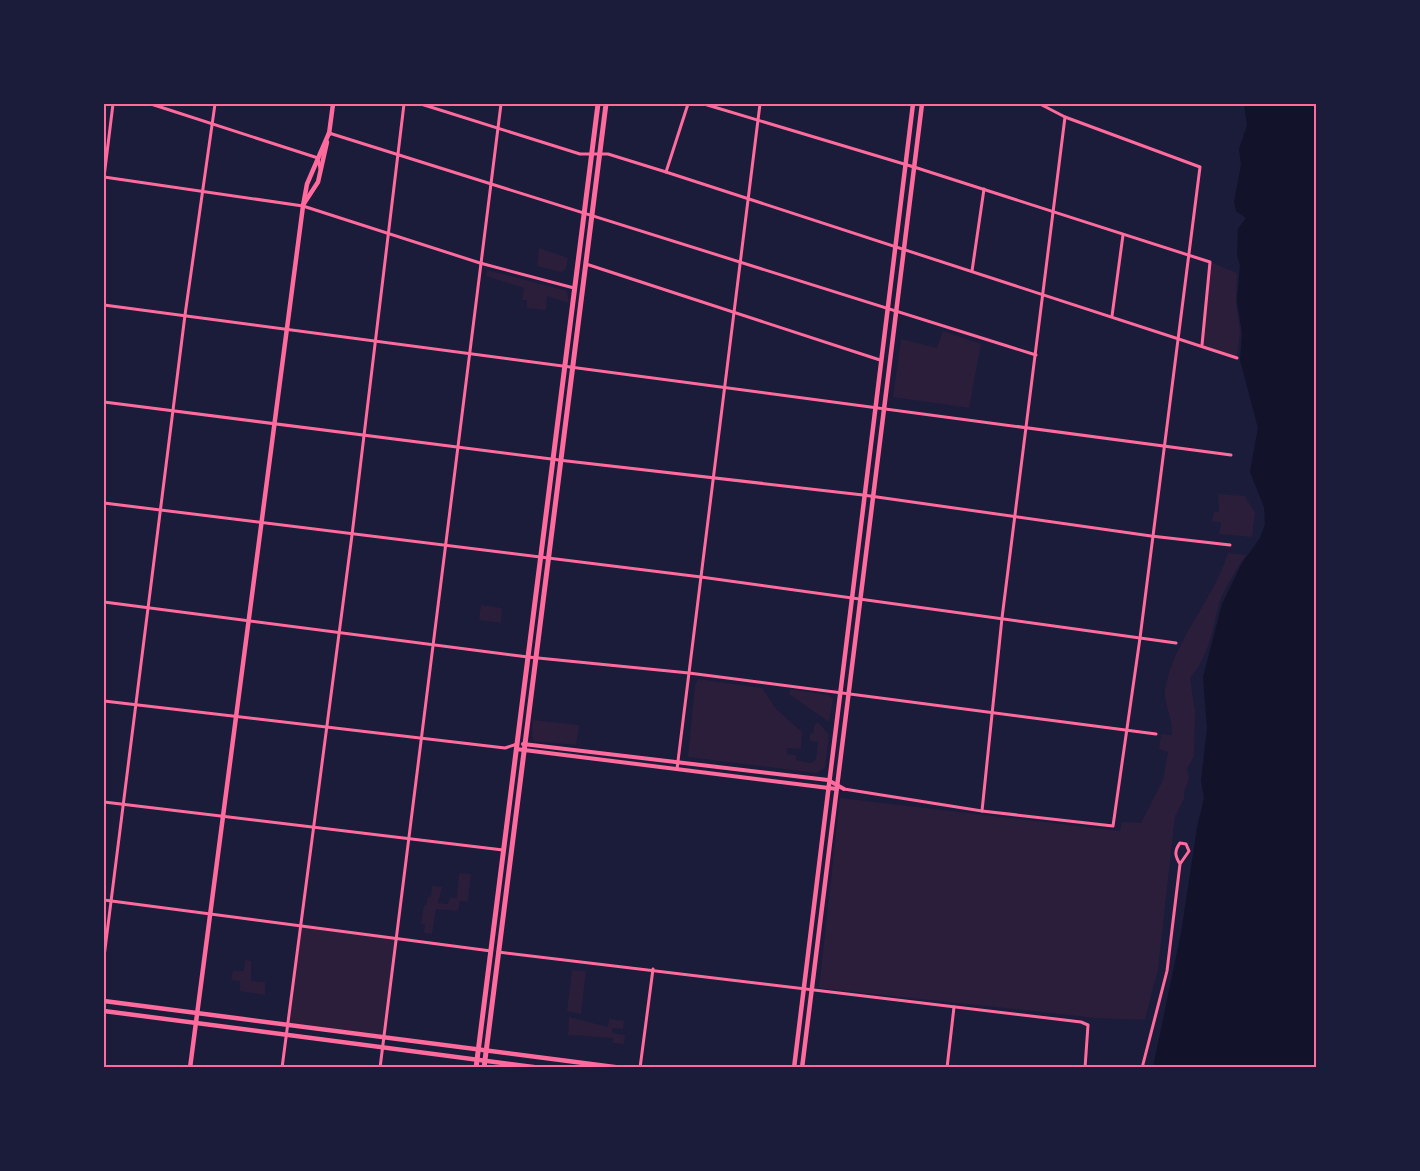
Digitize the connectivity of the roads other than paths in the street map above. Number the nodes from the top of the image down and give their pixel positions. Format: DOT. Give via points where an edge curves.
graph roads {
  1 [pos="113,104"];
  2 [pos="151,104"];
  3 [pos="215,104"];
  4 [pos="333,104"];
  5 [pos="404,104"];
  6 [pos="421,104"];
  7 [pos="501,104"];
  8 [pos="598,104"];
  9 [pos="606,104"];
  10 [pos="688,104"];
  11 [pos="704,104"];
  12 [pos="760,104"];
  13 [pos="913,104"];
  14 [pos="921,104"];
  15 [pos="1041,104"];
  16 [pos="1065,117"];
  17 [pos="758,121"];
  18 [pos="212,124"];
  19 [pos="498,127"];
  20 [pos="329,133"];
  21 [pos="599,154"];
  22 [pos="591,155"];
  23 [pos="397,156"];
  24 [pos="318,158"];
  25 [pos="905,164"];
  26 [pos="914,167"];
  27 [pos="321,172"];
  28 [pos="666,172"];
  29 [pos="104,177"];
  30 [pos="490,183"];
  31 [pos="984,189"];
  32 [pos="202,190"];
  33 [pos="747,200"];
  34 [pos="303,206"];
  35 [pos="1054,212"];
  36 [pos="584,215"];
  37 [pos="592,216"];
  38 [pos="389,234"];
  39 [pos="1123,234"];
  40 [pos="895,247"];
  41 [pos="904,249"];
  42 [pos="1189,255"];
  43 [pos="480,263"];
  44 [pos="586,264"];
  45 [pos="739,264"];
  46 [pos="972,271"];
  47 [pos="574,288"];
  48 [pos="1044,295"];
  49 [pos="104,305"];
  50 [pos="887,310"];
  51 [pos="733,311"];
  52 [pos="896,313"];
  53 [pos="185,315"];
  54 [pos="1112,316"];
  55 [pos="288,329"];
  56 [pos="1178,338"];
  57 [pos="374,341"];
  58 [pos="1202,345"];
  59 [pos="469,353"];
  60 [pos="1035,356"];
  61 [pos="1237,358"];
  62 [pos="880,360"];
  63 [pos="564,367"];
  64 [pos="573,368"];
  65 [pos="724,387"];
  66 [pos="104,402"];
  67 [pos="874,406"];
  68 [pos="884,408"];
  69 [pos="173,411"];
  70 [pos="273,423"];
  71 [pos="1026,426"];
  72 [pos="362,435"];
  73 [pos="1165,444"];
  74 [pos="457,447"];
  75 [pos="1231,455"];
  76 [pos="553,459"];
  77 [pos="561,461"];
  78 [pos="713,478"];
  79 [pos="863,495"];
  80 [pos="873,496"];
  81 [pos="104,503"];
  82 [pos="159,510"];
  83 [pos="1014,517"];
  84 [pos="261,523"];
  85 [pos="352,535"];
  86 [pos="1151,536"];
  87 [pos="1230,545"];
  88 [pos="444,546"];
  89 [pos="540,557"];
  90 [pos="549,558"];
  91 [pos="701,577"];
  92 [pos="850,598"];
  93 [pos="860,600"];
  94 [pos="104,602"];
  95 [pos="148,608"];
  96 [pos="1002,618"];
  97 [pos="248,621"];
  98 [pos="339,632"];
  99 [pos="1140,638"];
  100 [pos="1176,642"];
  101 [pos="431,645"];
  102 [pos="528,657"];
  103 [pos="536,658"];
  104 [pos="689,673"];
  105 [pos="839,692"];
  106 [pos="848,694"];
  107 [pos="104,701"];
  108 [pos="135,705"];
  109 [pos="992,712"];
  110 [pos="236,717"];
  111 [pos="326,728"];
  112 [pos="1127,729"];
  113 [pos="1156,734"];
  114 [pos="420,740"];
  115 [pos="516,747"];
  116 [pos="525,747"];
  117 [pos="678,762"];
  118 [pos="677,769"];
  119 [pos="828,780"];
  120 [pos="835,787"];
  121 [pos="827,788"];
  122 [pos="844,789"];
  123 [pos="104,802"];
  124 [pos="122,804"];
  125 [pos="982,811"];
  126 [pos="223,817"];
  127 [pos="313,828"];
  128 [pos="409,839"];
  129 [pos="503,850"];
  130 [pos="1180,864"];
  131 [pos="104,900"];
  132 [pos="109,901"];
  133 [pos="210,913"];
  134 [pos="301,924"];
  135 [pos="396,939"];
  136 [pos="490,951"];
  137 [pos="499,952"];
  138 [pos="104,957"];
  139 [pos="653,969"];
  140 [pos="803,989"];
  141 [pos="811,990"];
  142 [pos="104,1001"];
  143 [pos="954,1007"];
  144 [pos="104,1011"];
  145 [pos="198,1013"];
  146 [pos="196,1023"];
  147 [pos="288,1024"];
  148 [pos="286,1034"];
  149 [pos="384,1037"];
  150 [pos="382,1047"];
  151 [pos="478,1048"];
  152 [pos="486,1049"];
  153 [pos="477,1059"];
  154 [pos="485,1059"];
  155 [pos="190,1068"];
  156 [pos="282,1068"];
  157 [pos="380,1068"];
  158 [pos="476,1068"];
  159 [pos="484,1068"];
  160 [pos="541,1068"];
  161 [pos="622,1068"];
  162 [pos="640,1068"];
  163 [pos="794,1068"];
  164 [pos="802,1068"];
  165 [pos="947,1068"];
  166 [pos="1084,1068"];
  167 [pos="1142,1068"];
  1 -- 29 [label="street"];
  2 -- 18 [label="street"];
  3 -- 18 [label="street"];
  4 -- 20 [label="main road"];
  5 -- 23 [label="street"];
  6 -- 19 [label="street"];
  7 -- 19 [label="street"];
  8 -- 22 [label="main road"];
  9 -- 21 [label="main road"];
  10 -- 28 [label="street"];
  11 -- 17 [label="street"];
  12 -- 17 [label="street"];
  13 -- 25 [label="main road"];
  14 -- 26 [label="main road"];
  15 -- 16 [label="street"];
  16 -- 35 [label="street"];
  16 -- 42 [label="street" via="1200,167"];
  17 -- 25 [label="street"];
  17 -- 33 [label="street"];
  18 -- 24 [label="street"];
  18 -- 32 [label="street"];
  19 -- 22 [label="street"];
  19 -- 30 [label="street"];
  20 -- 23 [label="street"];
  20 -- 24 [label="main road"];
  20 -- 27 [label="main road"];
  21 -- 22 [label="street"];
  21 -- 28 [label="street"];
  21 -- 37 [label="main road"];
  22 -- 36 [label="main road"];
  23 -- 30 [label="street"];
  23 -- 38 [label="street"];
  24 -- 27 [label="street"];
  24 -- 34 [label="main road"];
  25 -- 26 [label="street"];
  25 -- 40 [label="main road"];
  26 -- 31 [label="street"];
  26 -- 41 [label="main road"];
  27 -- 34 [label="main road" via="312,196"];
  28 -- 33 [label="street"];
  29 -- 32 [label="street"];
  30 -- 36 [label="street"];
  30 -- 43 [label="street"];
  31 -- 35 [label="street"];
  31 -- 46 [label="street"];
  32 -- 34 [label="street"];
  32 -- 53 [label="street"];
  33 -- 40 [label="street"];
  33 -- 45 [label="street"];
  34 -- 38 [label="street"];
  34 -- 55 [label="main road"];
  35 -- 39 [label="street"];
  35 -- 48 [label="street"];
  36 -- 37 [label="street"];
  36 -- 47 [label="main road"];
  37 -- 44 [label="main road"];
  37 -- 45 [label="street"];
  38 -- 43 [label="street"];
  38 -- 57 [label="street"];
  39 -- 42 [label="street"];
  39 -- 54 [label="street"];
  40 -- 41 [label="street"];
  40 -- 50 [label="main road"];
  41 -- 46 [label="street"];
  41 -- 52 [label="main road"];
  42 -- 56 [label="street"];
  42 -- 58 [label="street" via="1210,262"];
  43 -- 47 [label="street"];
  43 -- 59 [label="street"];
  44 -- 51 [label="street"];
  44 -- 64 [label="main road"];
  45 -- 50 [label="street"];
  45 -- 51 [label="street"];
  46 -- 48 [label="street"];
  47 -- 63 [label="main road"];
  48 -- 54 [label="street"];
  48 -- 60 [label="street"];
  49 -- 53 [label="street"];
  50 -- 52 [label="street"];
  50 -- 62 [label="main road"];
  51 -- 62 [label="street"];
  51 -- 65 [label="street"];
  52 -- 60 [label="street"];
  52 -- 68 [label="main road"];
  53 -- 55 [label="street"];
  53 -- 69 [label="street"];
  54 -- 56 [label="street"];
  55 -- 57 [label="street"];
  55 -- 70 [label="main road"];
  56 -- 58 [label="street"];
  56 -- 73 [label="street"];
  57 -- 59 [label="street"];
  57 -- 72 [label="street"];
  58 -- 61 [label="street"];
  59 -- 63 [label="street"];
  59 -- 74 [label="street"];
  60 -- 71 [label="street"];
  62 -- 67 [label="main road"];
  63 -- 64 [label="street"];
  63 -- 76 [label="main road"];
  64 -- 65 [label="street"];
  64 -- 77 [label="main road"];
  65 -- 67 [label="street"];
  65 -- 78 [label="street"];
  66 -- 69 [label="street"];
  67 -- 68 [label="street"];
  67 -- 79 [label="main road"];
  68 -- 71 [label="street"];
  68 -- 80 [label="main road"];
  69 -- 70 [label="street"];
  69 -- 82 [label="street"];
  70 -- 72 [label="street"];
  70 -- 84 [label="main road"];
  71 -- 73 [label="street"];
  71 -- 83 [label="street"];
  72 -- 74 [label="street"];
  72 -- 85 [label="street"];
  73 -- 75 [label="street"];
  73 -- 86 [label="street"];
  74 -- 76 [label="street"];
  74 -- 88 [label="street"];
  76 -- 77 [label="street"];
  76 -- 89 [label="main road"];
  77 -- 78 [label="street"];
  77 -- 90 [label="main road"];
  78 -- 79 [label="street"];
  78 -- 91 [label="street"];
  79 -- 80 [label="street"];
  79 -- 92 [label="main road"];
  80 -- 83 [label="street"];
  80 -- 93 [label="main road"];
  81 -- 82 [label="street"];
  82 -- 84 [label="street"];
  82 -- 95 [label="street"];
  83 -- 86 [label="street"];
  83 -- 96 [label="street"];
  84 -- 85 [label="street"];
  84 -- 97 [label="main road"];
  85 -- 88 [label="street"];
  85 -- 98 [label="street"];
  86 -- 87 [label="street"];
  86 -- 99 [label="street"];
  88 -- 89 [label="street"];
  88 -- 101 [label="street"];
  89 -- 90 [label="street"];
  89 -- 102 [label="main road"];
  90 -- 91 [label="street"];
  90 -- 103 [label="main road"];
  91 -- 92 [label="street"];
  91 -- 104 [label="street"];
  92 -- 93 [label="street"];
  92 -- 105 [label="main road"];
  93 -- 96 [label="street"];
  93 -- 106 [label="main road"];
  94 -- 95 [label="street"];
  95 -- 97 [label="street"];
  95 -- 108 [label="street"];
  96 -- 99 [label="street"];
  96 -- 109 [label="street"];
  97 -- 98 [label="street"];
  97 -- 110 [label="main road"];
  98 -- 101 [label="street"];
  98 -- 111 [label="street"];
  99 -- 100 [label="street"];
  99 -- 112 [label="street"];
  101 -- 102 [label="street"];
  101 -- 114 [label="street"];
  102 -- 103 [label="street"];
  102 -- 115 [label="main road"];
  103 -- 104 [label="street"];
  103 -- 116 [label="main road"];
  104 -- 105 [label="street"];
  104 -- 117 [label="street"];
  105 -- 106 [label="street"];
  105 -- 119 [label="main road"];
  106 -- 109 [label="street"];
  106 -- 120 [label="main road"];
  107 -- 108 [label="street"];
  108 -- 110 [label="street"];
  108 -- 124 [label="street"];
  109 -- 112 [label="street"];
  109 -- 125 [label="street"];
  110 -- 111 [label="street"];
  110 -- 126 [label="main road"];
  111 -- 114 [label="street"];
  111 -- 127 [label="street"];
  112 -- 113 [label="street"];
  112 -- 125 [label="street" via="1113,826"];
  114 -- 115 [label="street"];
  114 -- 128 [label="street"];
  115 -- 116 [label="street"];
  115 -- 129 [label="main road"];
  116 -- 117 [label="street"];
  116 -- 118 [label="street"];
  116 -- 137 [label="main road"];
  117 -- 118 [label="street"];
  117 -- 119 [label="street"];
  118 -- 121 [label="street"];
  119 -- 120 [label="street"];
  119 -- 121 [label="main road"];
  120 -- 121 [label="street"];
  120 -- 122 [label="street"];
  120 -- 141 [label="main road"];
  121 -- 140 [label="main road"];
  122 -- 125 [label="street"];
  123 -- 124 [label="street"];
  124 -- 126 [label="street"];
  124 -- 132 [label="street"];
  126 -- 127 [label="street"];
  126 -- 133 [label="main road"];
  127 -- 128 [label="street"];
  127 -- 134 [label="street"];
  128 -- 129 [label="street"];
  128 -- 135 [label="street"];
  129 -- 136 [label="main road"];
  130 -- 130 [label="street" via="1189,851 1186,844 1180,843 1176,849"];
  130 -- 167 [label="street" via="1167,971"];
  131 -- 132 [label="street"];
  132 -- 133 [label="street"];
  132 -- 138 [label="street"];
  133 -- 134 [label="street"];
  133 -- 145 [label="main road"];
  134 -- 135 [label="street"];
  134 -- 147 [label="street"];
  135 -- 136 [label="street"];
  135 -- 149 [label="street"];
  136 -- 137 [label="street"];
  136 -- 151 [label="main road"];
  137 -- 139 [label="street"];
  137 -- 152 [label="main road"];
  139 -- 140 [label="street"];
  139 -- 162 [label="street"];
  140 -- 141 [label="street"];
  140 -- 163 [label="main road"];
  141 -- 143 [label="street"];
  141 -- 164 [label="main road"];
  142 -- 145 [label="main road"];
  143 -- 165 [label="street"];
  143 -- 166 [label="street" via="1088,1025"];
  144 -- 146 [label="main road"];
  145 -- 146 [label="main road"];
  145 -- 147 [label="main road"];
  146 -- 148 [label="main road"];
  146 -- 155 [label="main road"];
  147 -- 148 [label="street"];
  147 -- 149 [label="main road"];
  148 -- 150 [label="main road"];
  148 -- 156 [label="street"];
  149 -- 150 [label="street"];
  149 -- 151 [label="main road"];
  150 -- 153 [label="main road"];
  150 -- 157 [label="street"];
  151 -- 152 [label="main road"];
  151 -- 153 [label="main road"];
  152 -- 154 [label="main road"];
  152 -- 161 [label="main road"];
  153 -- 154 [label="main road"];
  153 -- 158 [label="main road"];
  154 -- 159 [label="main road"];
  154 -- 160 [label="main road"];
}
